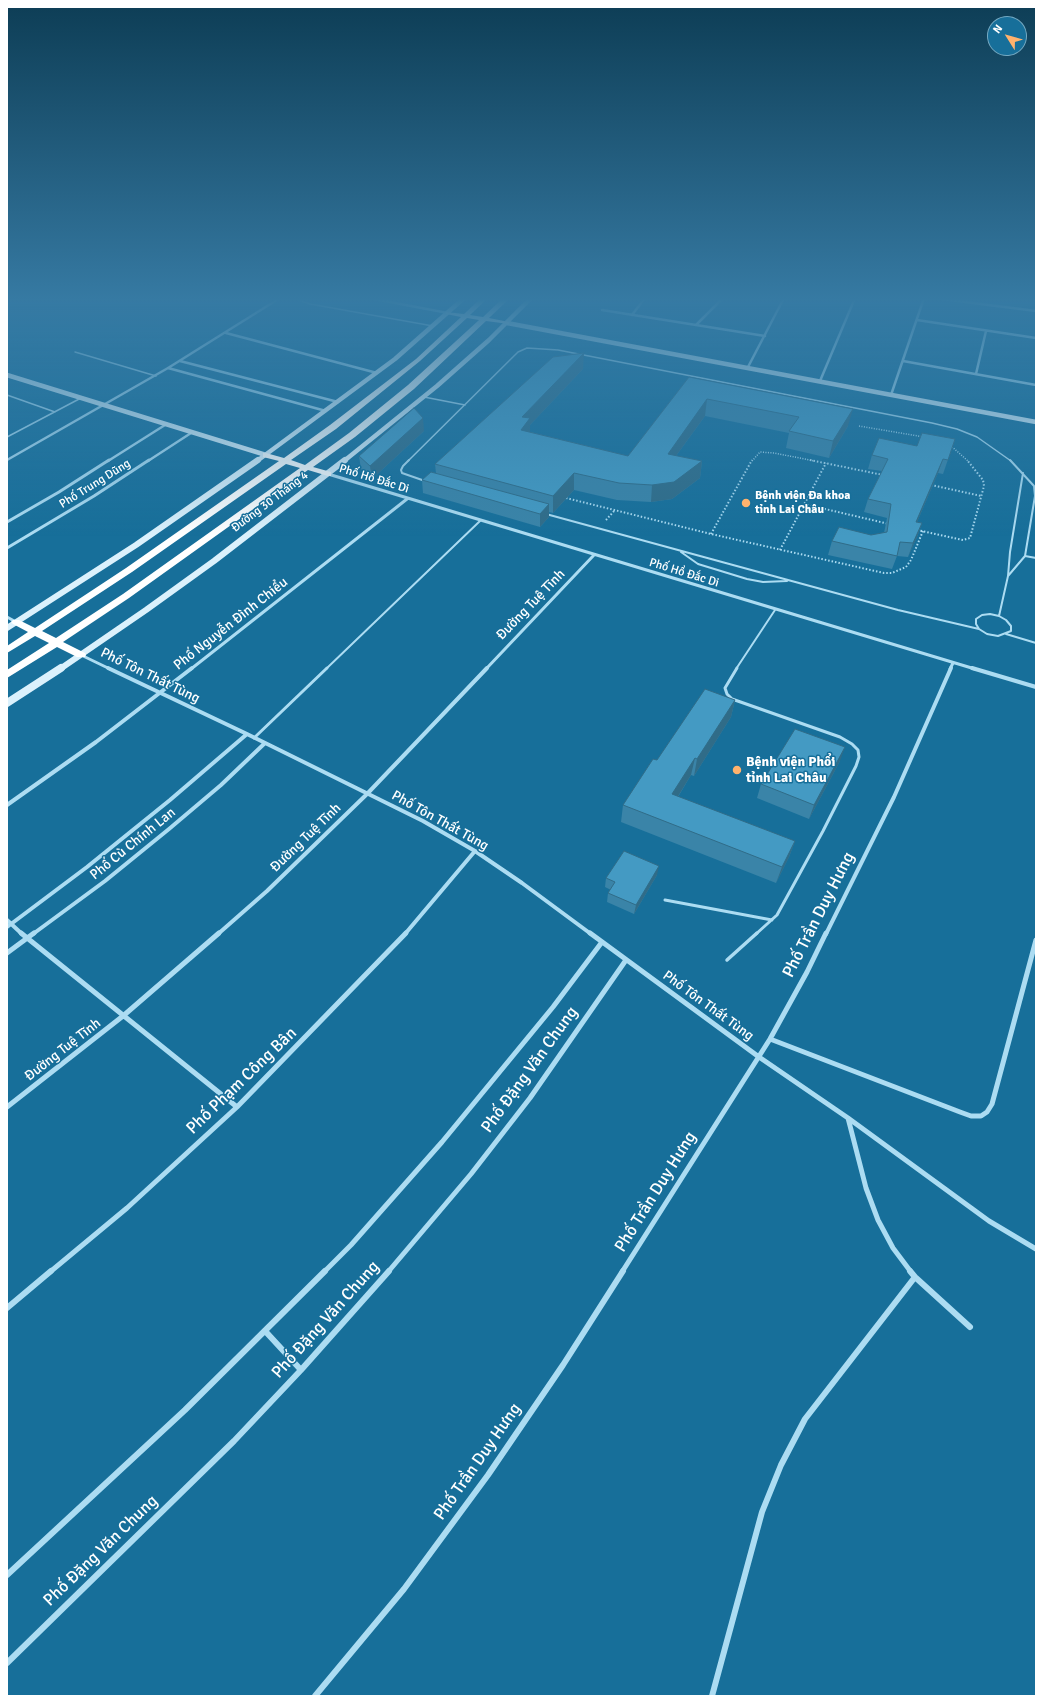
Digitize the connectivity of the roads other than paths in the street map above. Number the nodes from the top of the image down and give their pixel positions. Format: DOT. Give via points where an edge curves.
graph roads {
  1 [pos="12,377"];
  2 [pos="153,377"];
  3 [pos="202,377"];
  4 [pos="243,377"];
  5 [pos="372,377"];
  6 [pos="396,377"];
  7 [pos="421,377"];
  8 [pos="447,377"];
  9 [pos="493,377"];
  10 [pos="702,377"];
  11 [pos="802,377"];
  12 [pos="821,377"];
  13 [pos="898,377"];
  14 [pos="995,377"];
  15 [pos="820,381"];
  16 [pos="1036,385"];
  17 [pos="7,395"];
  18 [pos="892,395"];
  19 [pos="424,397"];
  20 [pos="81,398"];
  21 [pos="338,402"];
  22 [pos="104,405"];
  23 [pos="465,405"];
  24 [pos="55,412"];
  25 [pos="326,412"];
  26 [pos="1036,422"];
  27 [pos="165,425"];
  28 [pos="191,433"];
  29 [pos="7,437"];
  30 [pos="266,455"];
  31 [pos="7,460"];
  32 [pos="286,461"];
  33 [pos="308,467"];
  34 [pos="1023,473"];
  35 [pos="328,474"];
  36 [pos="429,482"];
  37 [pos="1035,497"];
  38 [pos="407,498"];
  39 [pos="540,513"];
  40 [pos="481,520"];
  41 [pos="7,522"];
  42 [pos="7,548"];
  43 [pos="680,551"];
  44 [pos="594,555"];
  45 [pos="1025,556"];
  46 [pos="1036,558"];
  47 [pos="1008,576"];
  48 [pos="791,581"];
  49 [pos="775,610"];
  50 [pos="999,616"];
  51 [pos="12,620"];
  52 [pos="7,628"];
  53 [pos="979,629"];
  54 [pos="36,631"];
  55 [pos="1006,634"];
  56 [pos="57,642"];
  57 [pos="1036,643"];
  58 [pos="7,650"];
  59 [pos="81,655"];
  60 [pos="953,663"];
  61 [pos="7,675"];
  62 [pos="1036,687"];
  63 [pos="159,694"];
  64 [pos="7,704"];
  65 [pos="247,734"];
  66 [pos="254,738"];
  67 [pos="265,743"];
  68 [pos="367,794"];
  69 [pos="7,805"];
  70 [pos="475,852"];
  71 [pos="664,900"];
  72 [pos="7,920"];
  73 [pos="772,920"];
  74 [pos="9,926"];
  75 [pos="28,939"];
  76 [pos="1036,940"];
  77 [pos="602,942"];
  78 [pos="7,953"];
  79 [pos="626,960"];
  80 [pos="727,960"];
  81 [pos="123,1016"];
  82 [pos="770,1039"];
  83 [pos="759,1056"];
  84 [pos="236,1107"];
  85 [pos="7,1108"];
  86 [pos="848,1118"];
  87 [pos="1036,1249"];
  88 [pos="915,1277"];
  89 [pos="7,1308"];
  90 [pos="970,1327"];
  91 [pos="266,1332"];
  92 [pos="301,1370"];
  93 [pos="7,1575"];
  94 [pos="7,1663"];
  95 [pos="315,1696"];
  96 [pos="712,1696"];
  1 -- 20 [label="street"];
  2 -- 22 [label="street"];
  3 -- 25 [label="street"];
  4 -- 21 [label="street"];
  5 -- 21 [label="street"];
  6 -- 32 [label="highway, Đường 30 Tháng 4"];
  7 -- 33 [label="highway, Đường 30 Tháng 4" via="386,409"];
  8 -- 19 [label="street, Đường 30 Tháng 4"];
  9 -- 23 [label="lane"];
  10 -- 34 [label="lane" via="945,426 968,433 987,444"];
  11 -- 15 [label="street"];
  12 -- 15 [label="street"];
  13 -- 18 [label="street"];
  14 -- 16 [label="street"];
  15 -- 18 [label="street"];
  17 -- 24 [label="lane"];
  18 -- 26 [label="street"];
  19 -- 23 [label="lane"];
  19 -- 35 [label="street, Đường 30 Tháng 4"];
  20 -- 22 [label="street"];
  20 -- 24 [label="lane"];
  21 -- 25 [label="street"];
  22 -- 27 [label="street"];
  22 -- 31 [label="street"];
  23 -- 36 [label="lane" via="401,470 407,476"];
  24 -- 29 [label="lane"];
  25 -- 30 [label="street"];
  27 -- 28 [label="street"];
  27 -- 41 [label="street, Phố Trung Dũng"];
  28 -- 30 [label="street"];
  28 -- 42 [label="street, Phố Trung Dũng" via="94,496"];
  30 -- 32 [label="highway"];
  30 -- 51 [label="street" via="136,545"];
  32 -- 33 [label="highway"];
  32 -- 54 [label="highway, Đường 30 Tháng 4" via="130,570"];
  33 -- 35 [label="highway"];
  33 -- 56 [label="highway, Đường 30 Tháng 4"];
  34 -- 37 [label="lane" via="1034,486"];
  34 -- 47 [label="lane"];
  35 -- 38 [label="street, Phố Hồ Đắc Di"];
  35 -- 59 [label="street, Đường 30 Tháng 4" via="214,561"];
  37 -- 45 [label="lane"];
  38 -- 40 [label="street, Phố Hồ Đắc Di"];
  38 -- 63 [label="street, Phố Nguyễn Đình Chiểu"];
  39 -- 43 [label="lane"];
  40 -- 44 [label="street, Phố Hồ Đắc Di"];
  40 -- 66 [label="lane"];
  43 -- 48 [label="lane"];
  43 -- 48 [label="lane" via="698,564 747,579 763,582"];
  44 -- 49 [label="street, Phố Hồ Đắc Di"];
  44 -- 68 [label="street, Đường Tuệ Tĩnh"];
  45 -- 46 [label="lane"];
  45 -- 47 [label="lane"];
  47 -- 50 [label="lane"];
  48 -- 53 [label="lane"];
  49 -- 60 [label="street, Phố Hồ Đắc Di"];
  49 -- 73 [label="lane" via="729,680 727,694 743,704 840,737 858,750 859,757 823,831"];
  50 -- 53 [label="lane" via="982,615 976,619"];
  50 -- 55 [label="lane" via="1011,626 1011,631"];
  51 -- 52 [label="street"];
  51 -- 54 [label="highway"];
  53 -- 55 [label="lane" via="998,636"];
  54 -- 56 [label="highway"];
  54 -- 58 [label="highway, Đường 30 Tháng 4"];
  55 -- 57 [label="lane"];
  56 -- 59 [label="highway"];
  56 -- 61 [label="highway, Đường 30 Tháng 4"];
  59 -- 63 [label="street, Phố Tôn Thất Tùng"];
  59 -- 64 [label="street, Đường 30 Tháng 4"];
  60 -- 62 [label="street, Phố Hồ Đắc Di"];
  60 -- 82 [label="street, Phố Trần Duy Hưng" via="894,797 807,972"];
  63 -- 65 [label="street, Phố Tôn Thất Tùng"];
  63 -- 69 [label="street, Phố Nguyễn Đình Chiểu"];
  65 -- 66 [label="street, Phố Tôn Thất Tùng"];
  65 -- 74 [label="street, Phố Cù Chính Lan" via="87,868"];
  66 -- 67 [label="street, Phố Tôn Thất Tùng"];
  67 -- 68 [label="street, Phố Tôn Thất Tùng"];
  67 -- 75 [label="street, Phố Cù Chính Lan" via="169,829"];
  68 -- 70 [label="street, Phố Tôn Thất Tùng" via="423,821"];
  68 -- 81 [label="street, Đường Tuệ Tĩnh" via="267,891"];
  70 -- 77 [label="street, Phố Tôn Thất Tùng"];
  70 -- 84 [label="street, Phố Phạm Công Bân" via="408,931"];
  71 -- 73 [label="lane"];
  72 -- 74 [label="street"];
  73 -- 80 [label="lane"];
  74 -- 75 [label="street"];
  75 -- 78 [label="street, Phố Cù Chính Lan"];
  75 -- 81 [label="street"];
  76 -- 82 [label="street" via="992,1104 987,1112 980,1116 960,1112"];
  77 -- 79 [label="street, Phố Tôn Thất Tùng"];
  77 -- 91 [label="street, Phố Đặng Văn Chung" via="553,1007 442,1142 351,1245"];
  79 -- 83 [label="street, Phố Tôn Thất Tùng"];
  79 -- 92 [label="street, Phố Đặng Văn Chung" via="530,1098 471,1174 401,1258"];
  81 -- 84 [label="street"];
  81 -- 85 [label="street, Đường Tuệ Tĩnh"];
  82 -- 83 [label="street, Phố Trần Duy Hưng"];
  83 -- 86 [label="street, Phố Tôn Thất Tùng"];
  83 -- 95 [label="street, Phố Trần Duy Hưng" via="563,1365 488,1475 404,1589"];
  84 -- 89 [label="street, Phố Phạm Công Bân" via="127,1208"];
  86 -- 87 [label="street, Phố Tôn Thất Tùng" via="989,1221"];
  86 -- 88 [label="street" via="866,1188 878,1220 893,1248"];
  88 -- 90 [label="street"];
  88 -- 96 [label="street" via="805,1419 781,1465 758,1527"];
  91 -- 92 [label="street"];
  91 -- 93 [label="street, Phố Đặng Văn Chung"];
  92 -- 94 [label="street, Phố Đặng Văn Chung" via="234,1441"];
}
